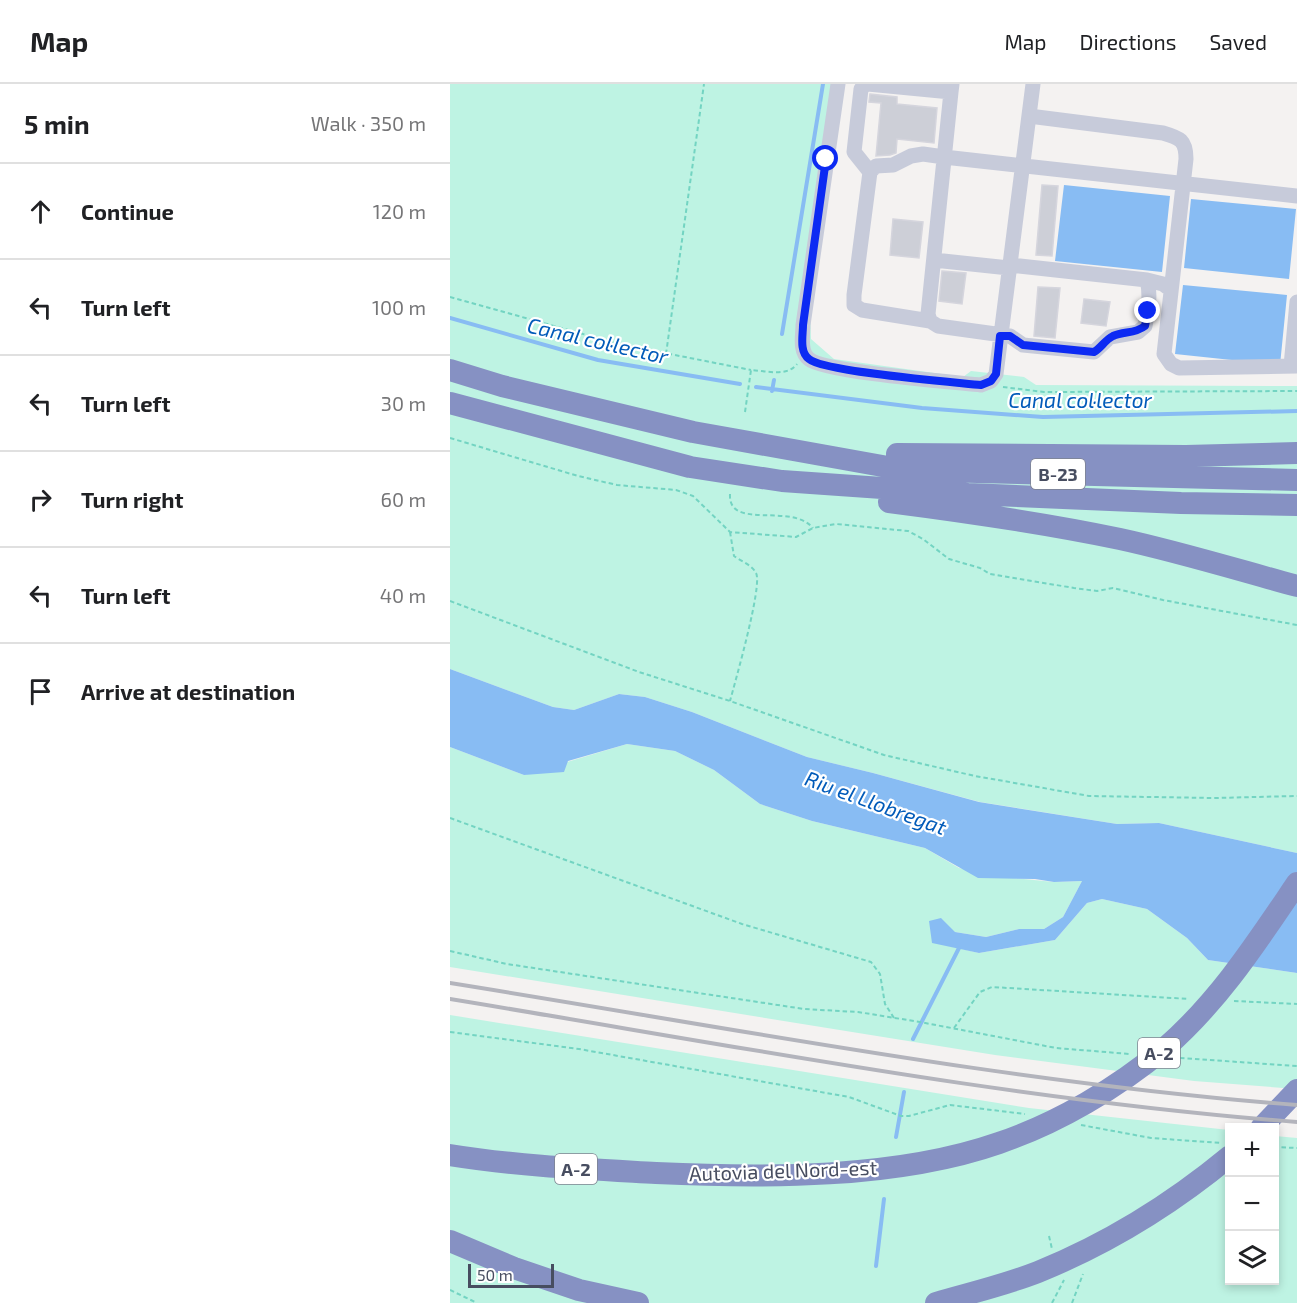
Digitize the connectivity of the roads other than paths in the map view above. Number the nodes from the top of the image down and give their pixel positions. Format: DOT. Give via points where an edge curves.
graph roads {
  1 [pos="838,84"];
  2 [pos="867,84"];
  3 [pos="1033,84"];
  4 [pos="951,88"];
  5 [pos="1029,116"];
  6 [pos="944,157"];
  7 [pos="1023,165"];
  8 [pos="870,172"];
  9 [pos="1184,183"];
  10 [pos="1297,196"];
  11 [pos="934,260"];
  12 [pos="1009,266"];
  13 [pos="1147,280"];
  14 [pos="1171,290"];
  15 [pos="1297,302"];
  16 [pos="930,321"];
  17 [pos="1000,336"];
  18 [pos="1294,366"];
  19 [pos="450,370"];
  20 [pos="450,404"];
  21 [pos="1297,453"];
  22 [pos="821,454"];
  23 [pos="1297,480"];
  24 [pos="782,481"];
  25 [pos="1297,505"];
  26 [pos="1297,586"];
  27 [pos="1297,883"];
  28 [pos="1297,1090"];
  29 [pos="1266,1123"];
  30 [pos="450,1155"];
  31 [pos="1225,1160"];
  32 [pos="450,1241"];
  33 [pos="638,1303"];
  34 [pos="936,1303"];
  1 -- 17 [label="lane" via="803,325 804,354 818,364 843,369 981,385 996,374"];
  2 -- 4 [label="lane"];
  2 -- 8 [label="lane" via="861,88 854,152"];
  3 -- 5 [label="lane"];
  4 -- 6 [label="lane"];
  5 -- 7 [label="lane"];
  5 -- 9 [label="lane" via="1178,137 1186,147"];
  6 -- 7 [label="lane"];
  6 -- 8 [label="lane" via="911,156 893,165 876,166"];
  6 -- 11 [label="lane"];
  7 -- 9 [label="lane"];
  7 -- 12 [label="lane"];
  8 -- 16 [label="lane" via="854,305 862,310"];
  9 -- 10 [label="lane"];
  9 -- 14 [label="lane"];
  11 -- 12 [label="lane"];
  11 -- 16 [label="lane"];
  12 -- 13 [label="lane"];
  12 -- 17 [label="lane"];
  13 -- 14 [label="lane"];
  13 -- 17 [label="lane" via="1145,326 1138,332 1110,337 1094,352 1023,345 1010,336"];
  14 -- 18 [label="lane" via="1164,354 1171,364 1179,368"];
  15 -- 18 [label="lane"];
  16 -- 17 [label="lane" via="938,326"];
  19 -- 22 [label="highway, B-23" via="693,432"];
  20 -- 24 [label="highway, B-23" via="690,466"];
  21 -- 22 [label="highway"];
  22 -- 23 [label="highway, B-23" via="888,467 938,471"];
  24 -- 25 [label="highway, B-23" via="969,494"];
  24 -- 26 [label="highway" via="843,497 971,513 1121,539"];
  27 -- 30 [label="highway, Autovia del Nord-est / A-2" via="1234,974 1164,1049 1064,1115 998,1143 965,1153 861,1171 729,1175 562,1168"];
  28 -- 29 [label="highway"];
  31 -- 34 [label="highway" via="1156,1211 1096,1246 1036,1273"];
  32 -- 33 [label="highway" via="579,1290"];
}
